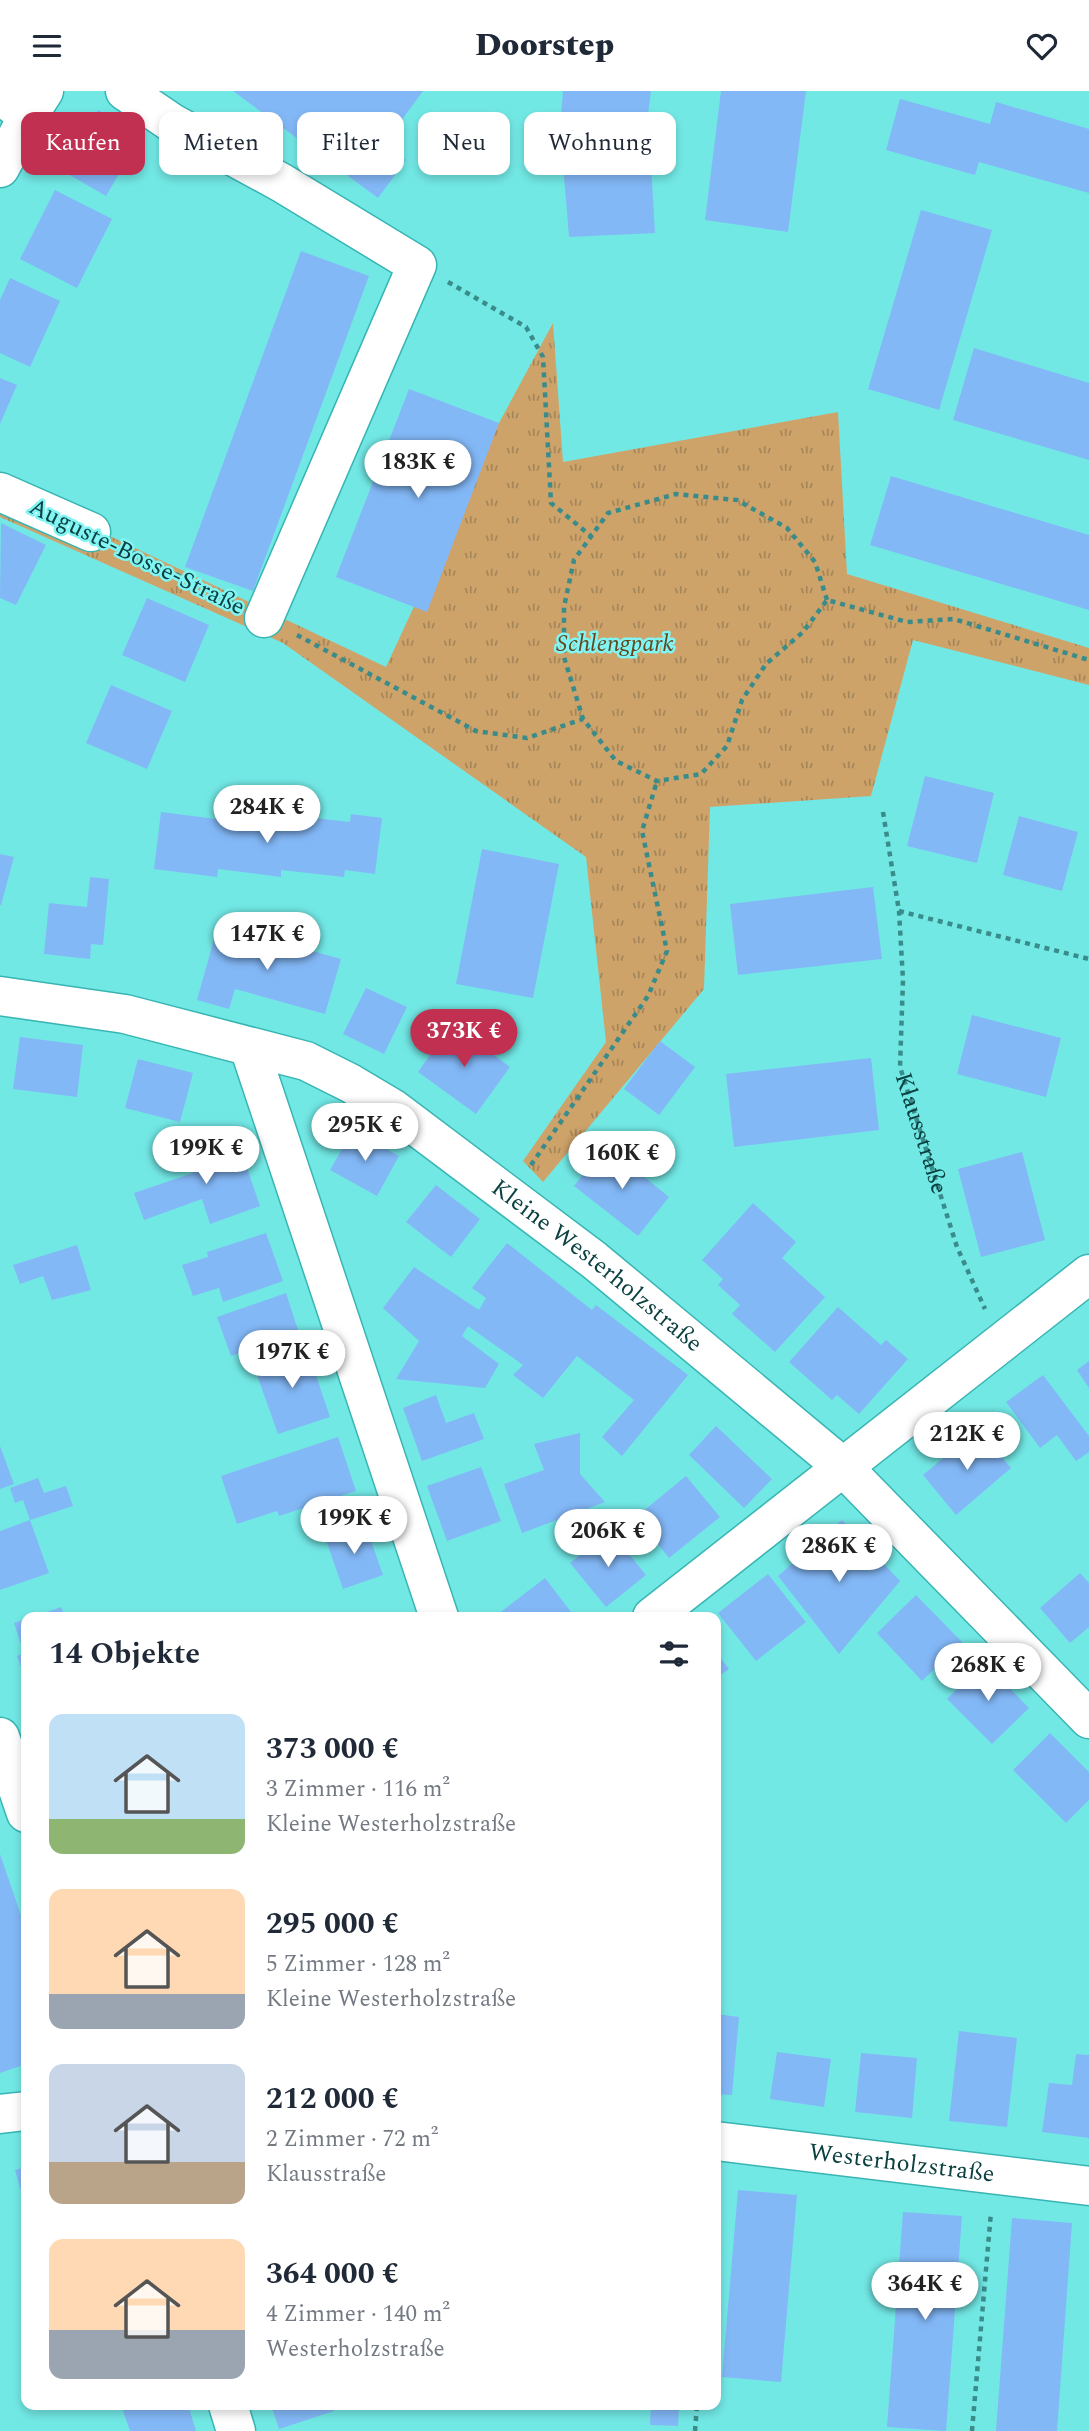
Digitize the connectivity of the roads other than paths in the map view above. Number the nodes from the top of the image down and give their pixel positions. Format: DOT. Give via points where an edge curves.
graph roads {
  1 [pos="125,91"];
  2 [pos="24,101"];
  3 [pos="0,168"];
  4 [pos="0,492"];
  5 [pos="91,532"];
  6 [pos="264,618"];
  7 [pos="0,996"];
  8 [pos="249,1047"];
  9 [pos="1089,1274"];
  10 [pos="844,1467"];
  11 [pos="437,1612"];
  12 [pos="658,1612"];
  13 [pos="1089,1719"];
  14 [pos="2,1748"];
  15 [pos="21,1799"];
  16 [pos="21,2112"];
  17 [pos="0,2115"];
  18 [pos="721,2142"];
  19 [pos="1089,2186"];
  20 [pos="230,2410"];
  21 [pos="236,2431"];
  1 -- 6 [label="street, Auguste-Bosse-Straße" via="416,265"];
  2 -- 3 [label="street"];
  4 -- 5 [label="street, Auguste-Bosse-Straße"];
  7 -- 8 [label="street, Kleine Westerholzstraße" via="125,1014"];
  8 -- 10 [label="street, Kleine Westerholzstraße" via="306,1061 392,1108 594,1260"];
  8 -- 11 [label="street"];
  9 -- 10 [label="street"];
  10 -- 12 [label="street"];
  10 -- 13 [label="street, Kleine Westerholzstraße"];
  14 -- 15 [label="street"];
  16 -- 17 [label="street"];
  18 -- 19 [label="street, Westerholzstraße"];
  20 -- 21 [label="street"];
}
